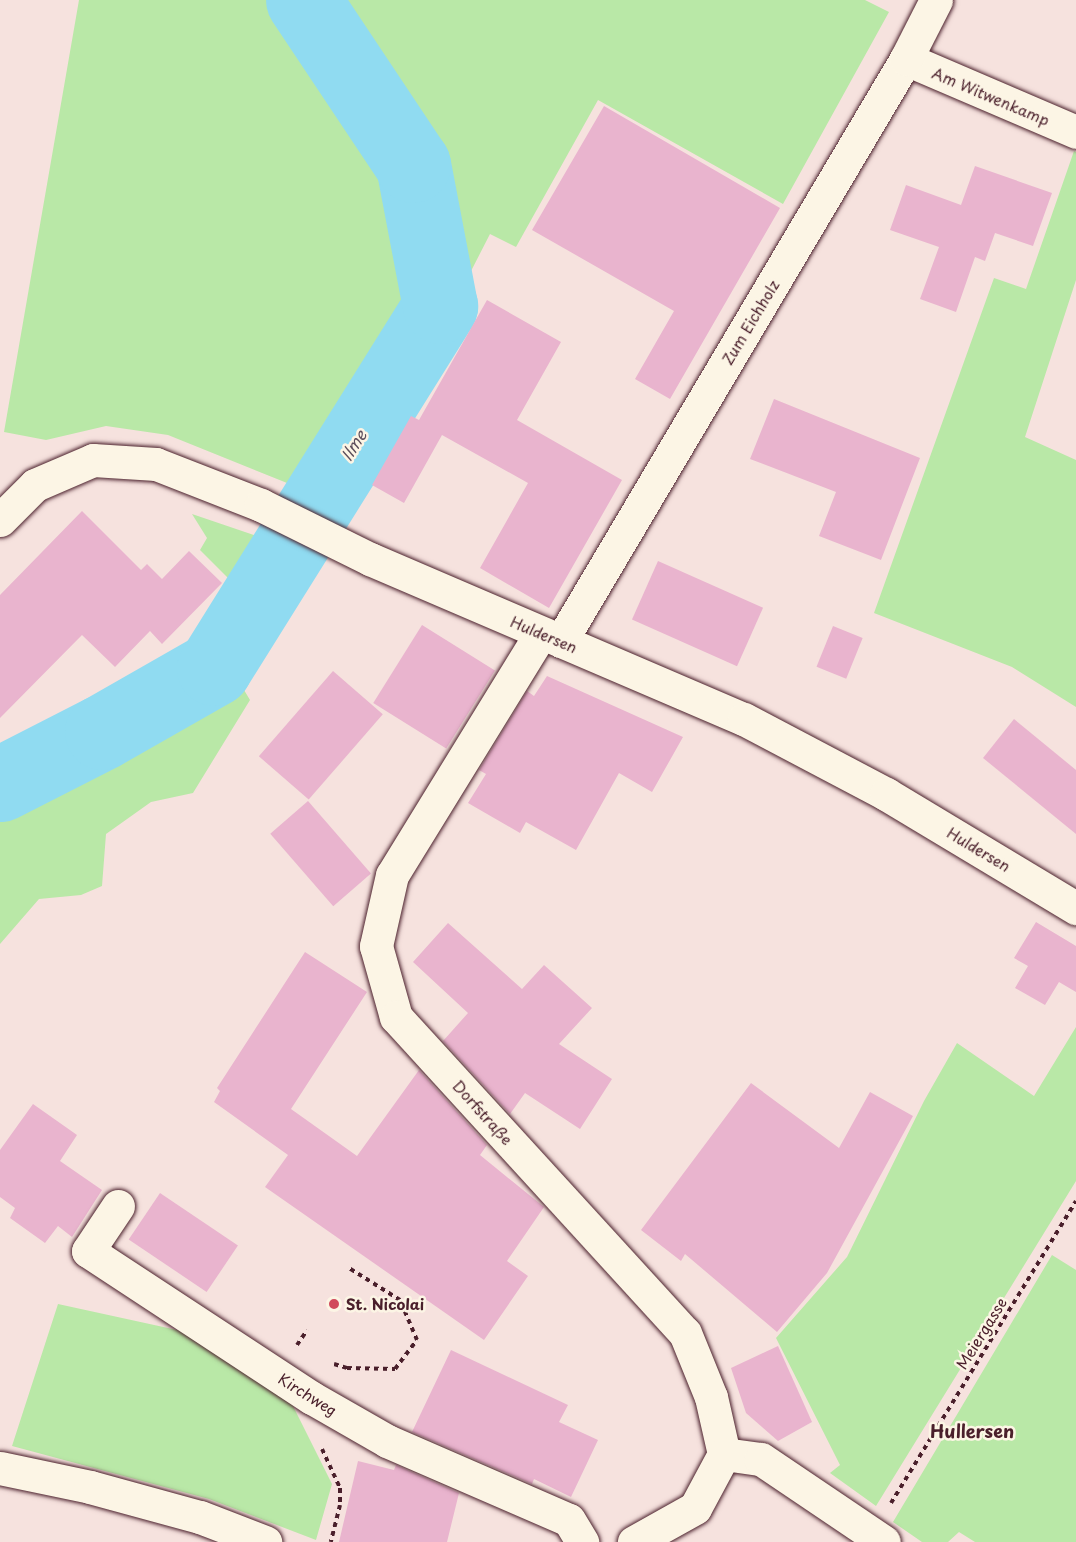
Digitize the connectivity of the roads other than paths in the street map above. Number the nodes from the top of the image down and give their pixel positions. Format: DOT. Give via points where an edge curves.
graph roads {
  1 [pos="936,0"];
  2 [pos="906,59"];
  3 [pos="1076,132"];
  4 [pos="0,520"];
  5 [pos="551,637"];
  6 [pos="1076,908"];
  7 [pos="117,1206"];
  8 [pos="724,1454"];
  9 [pos="0,1468"];
  10 [pos="265,1542"];
  11 [pos="582,1542"];
  12 [pos="634,1542"];
  13 [pos="884,1542"];
  1 -- 2 [label="street, Zum Eichholz"];
  2 -- 3 [label="street, Am Witwenkamp"];
  2 -- 5 [label="street, Zum Eichholz"];
  4 -- 5 [label="street, Huldersen" via="35,485 93,460 156,464 261,505 370,559"];
  5 -- 6 [label="street, Huldersen" via="774,735 886,794"];
  5 -- 8 [label="street, Dorfstraße" via="392,875 376,946 396,1017 685,1333 711,1397"];
  7 -- 11 [label="street, Kirchweg" via="88,1251 312,1398 387,1441 569,1520"];
  8 -- 12 [label="street" via="694,1508"];
  8 -- 13 [label="street" via="761,1459"];
  9 -- 10 [label="street" via="200,1517"];
}
